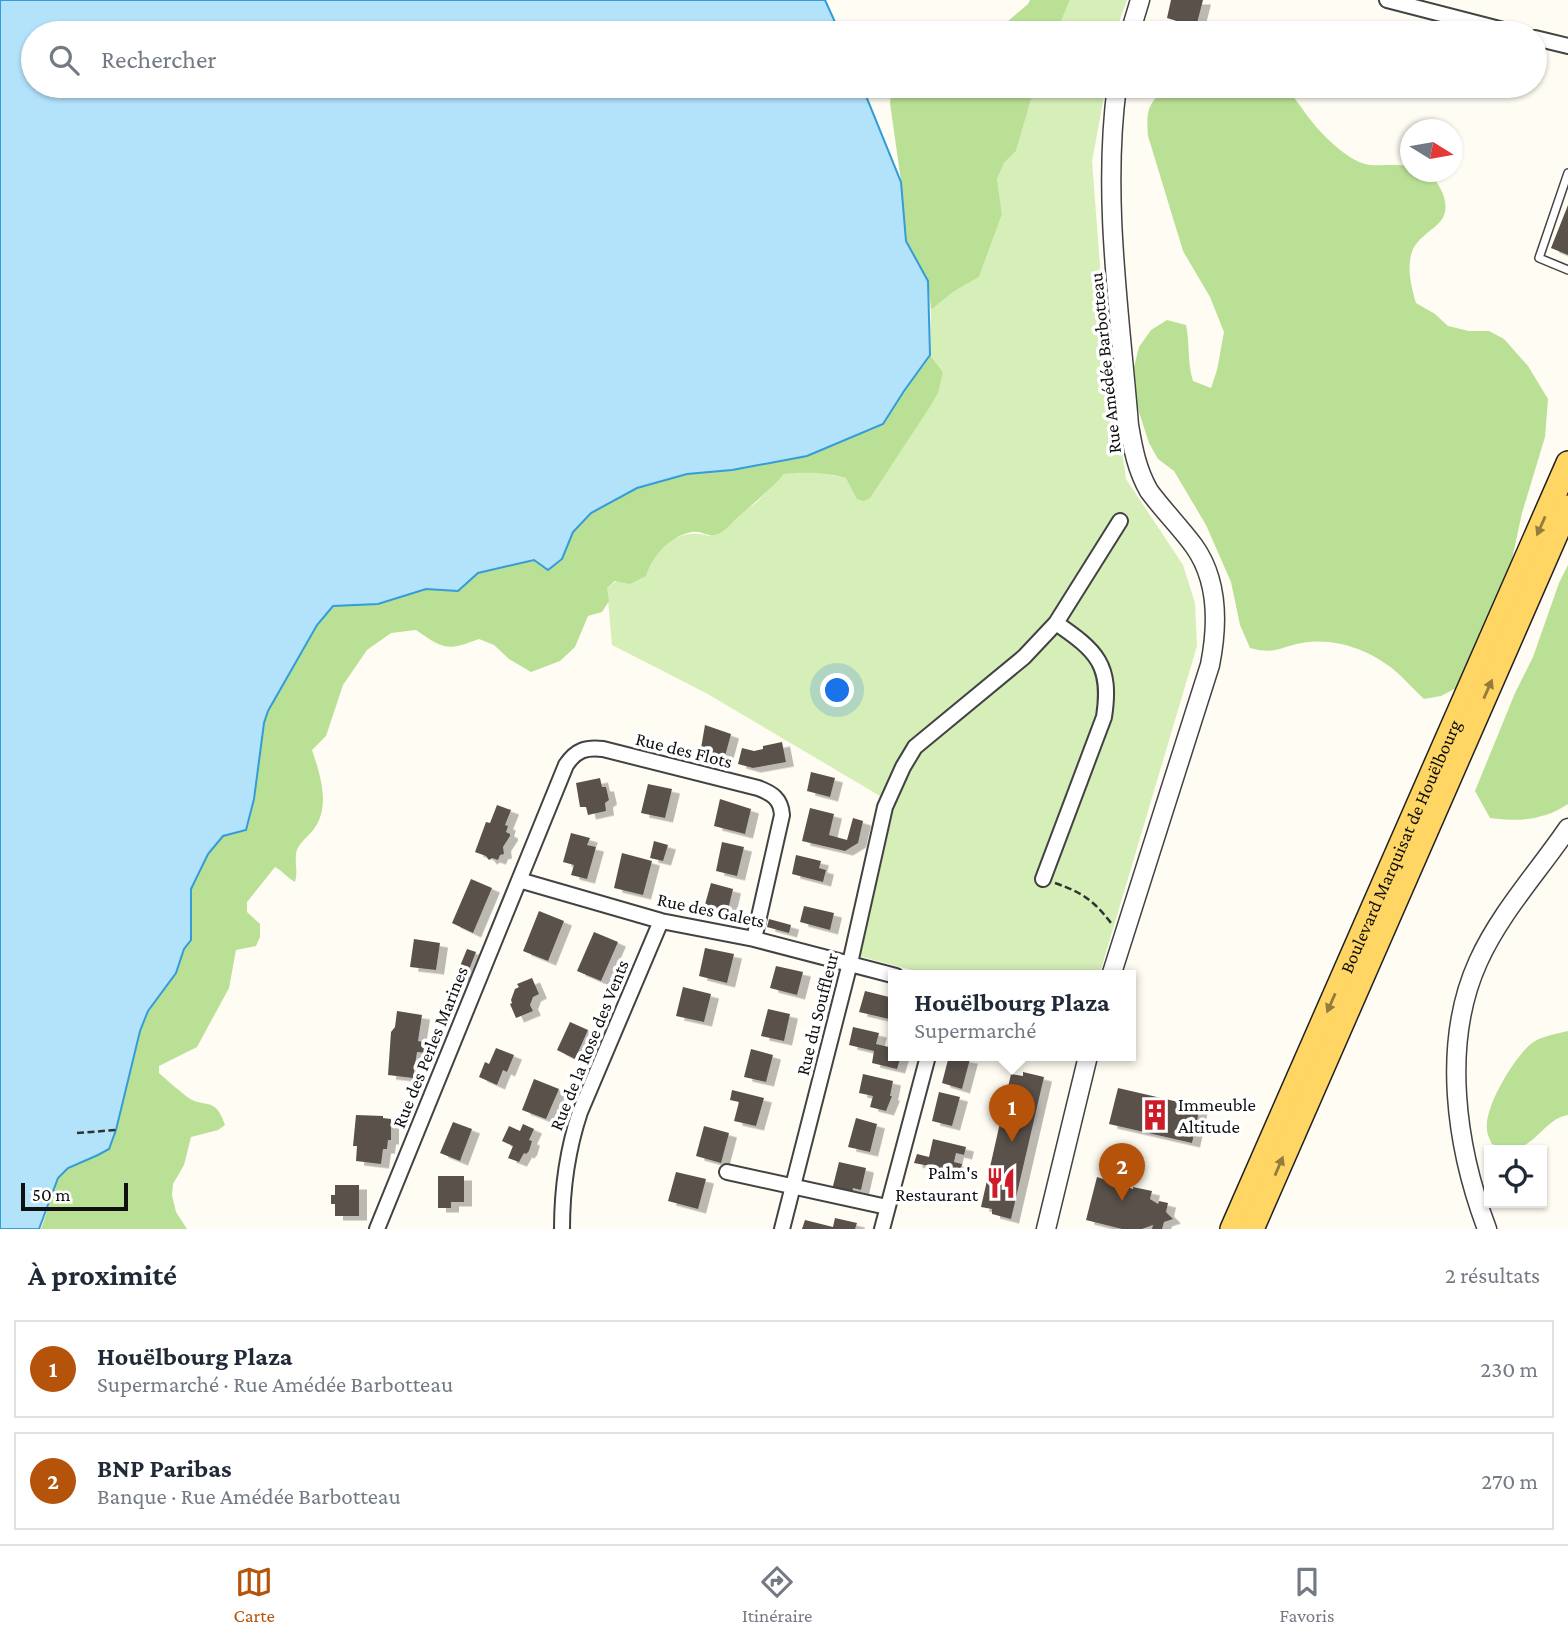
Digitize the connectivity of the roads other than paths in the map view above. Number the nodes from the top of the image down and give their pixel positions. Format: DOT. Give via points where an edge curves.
graph roads {
  1 [pos="1140,0"];
  2 [pos="1387,0"];
  3 [pos="1134,21"];
  4 [pos="1468,21"];
  5 [pos="1547,41"];
  6 [pos="1568,46"];
  7 [pos="1116,98"];
  8 [pos="1568,173"];
  9 [pos="1568,270"];
  10 [pos="1568,463"];
  11 [pos="1568,507"];
  12 [pos="1120,522"];
  13 [pos="1056,623"];
  14 [pos="1568,828"];
  15 [pos="1043,879"];
  16 [pos="519,880"];
  17 [pos="661,921"];
  18 [pos="754,939"];
  19 [pos="850,963"];
  20 [pos="1113,970"];
  21 [pos="888,974"];
  22 [pos="927,1061"];
  23 [pos="1087,1061"];
  24 [pos="727,1172"];
  25 [pos="794,1188"];
  26 [pos="887,1207"];
  27 [pos="377,1229"];
  28 [pos="562,1229"];
  29 [pos="782,1229"];
  30 [pos="882,1229"];
  31 [pos="1046,1229"];
  32 [pos="1232,1229"];
  33 [pos="1252,1229"];
  34 [pos="1487,1229"];
  1 -- 3 [label="street"];
  2 -- 4 [label="street"];
  5 -- 6 [label="street"];
  7 -- 20 [label="street, Rue Amédée Barbotteau" via="1110,148 1112,202 1134,453 1149,491 1202,559 1212,585 1216,622 1210,665"];
  8 -- 9 [label="lane" via="1539,258"];
  10 -- 32 [label="main road, Boulevard Marquisat de Houëlbourg, one-way"];
  33 -- 11 [label="main road, Boulevard Marquisat de Houëlbourg, one-way"];
  12 -- 13 [label="street, Rue du Souffleur"];
  13 -- 15 [label="street" via="1096,655 1107,695 1104,717"];
  13 -- 19 [label="street, Rue du Souffleur" via="1024,657 915,747 885,807"];
  14 -- 34 [label="street" via="1477,962 1462,1016 1456,1074 1461,1134"];
  16 -- 17 [label="street, Rue des Galets"];
  16 -- 18 [label="street, Rue des Flots" via="571,756 583,749 603,749 758,788 779,801 781,824"];
  16 -- 27 [label="street, Rue des Perles Marines"];
  17 -- 18 [label="street, Rue des Galets"];
  17 -- 28 [label="street, Rue de la Rose des Vents" via="572,1134 563,1181"];
  18 -- 19 [label="street, Rue des Galets"];
  19 -- 21 [label="street, Rue des Galets"];
  19 -- 25 [label="street, Rue du Souffleur"];
  22 -- 26 [label="street"];
  23 -- 31 [label="street"];
  24 -- 25 [label="street"];
  25 -- 26 [label="street"];
  25 -- 29 [label="street, Rue du Souffleur"];
  26 -- 30 [label="street"];
}
